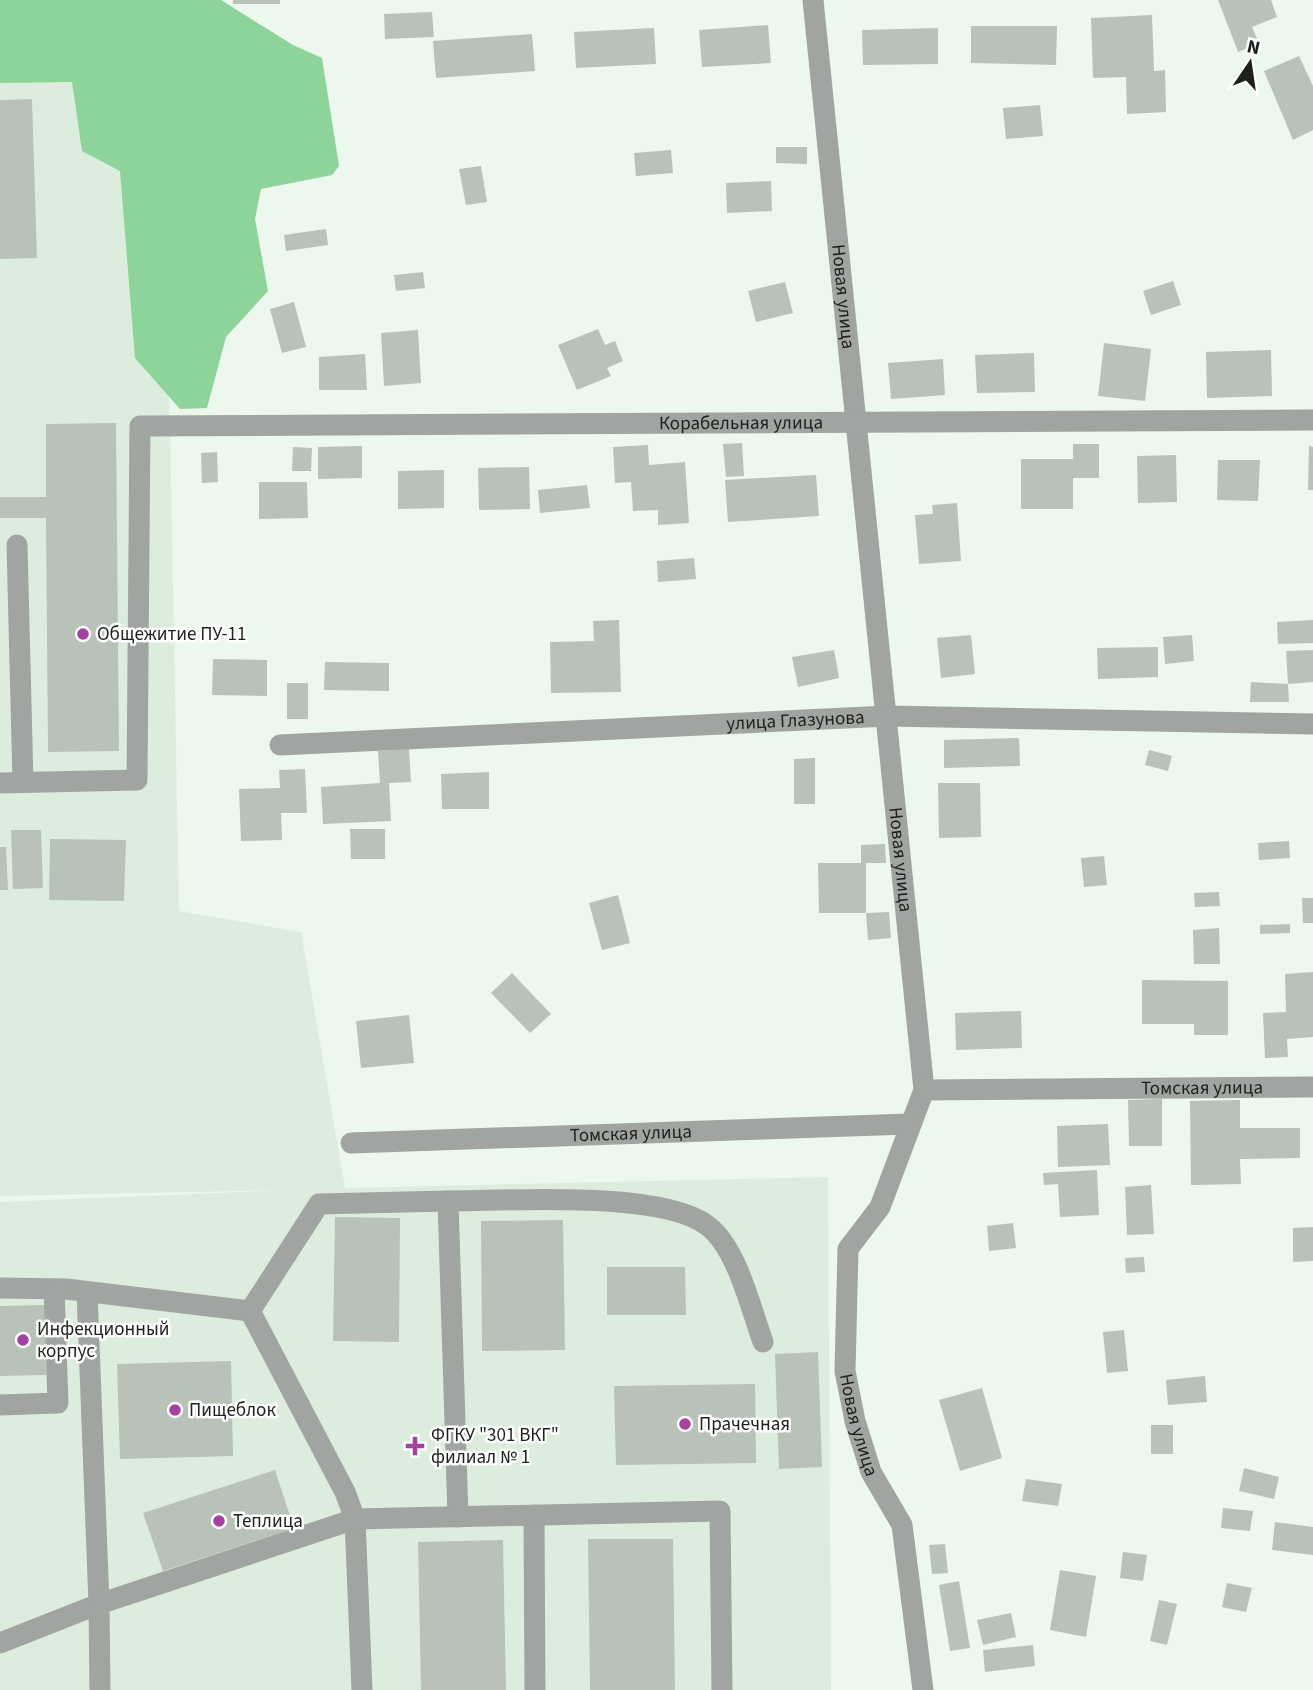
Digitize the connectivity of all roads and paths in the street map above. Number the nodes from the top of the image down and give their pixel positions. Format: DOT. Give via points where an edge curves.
graph roads {
  1 [pos="813,0"];
  2 [pos="1313,420"];
  3 [pos="854,424"];
  4 [pos="17,545"];
  5 [pos="888,716"];
  6 [pos="1313,724"];
  7 [pos="280,745"];
  8 [pos="23,782"];
  9 [pos="0,783"];
  10 [pos="1313,1087"];
  11 [pos="924,1090"];
  12 [pos="909,1124"];
  13 [pos="351,1143"];
  14 [pos="448,1201"];
  15 [pos="0,1288"];
  16 [pos="54,1289"];
  17 [pos="87,1292"];
  18 [pos="250,1311"];
  19 [pos="763,1342"];
  20 [pos="0,1405"];
  21 [pos="534,1515"];
  22 [pos="458,1517"];
  23 [pos="355,1519"];
  24 [pos="99,1604"];
  25 [pos="0,1643"];
  26 [pos="100,1690"];
  27 [pos="362,1690"];
  28 [pos="536,1690"];
  29 [pos="722,1690"];
  30 [pos="923,1690"];
  1 -- 3 [label="street, Новая улица"];
  2 -- 3 [label="street, Корабельная улица"];
  3 -- 5 [label="street, Новая улица"];
  3 -- 8 [label="street, Корабельная улица" via="141,426 137,780"];
  4 -- 8 [label="street"];
  5 -- 6 [label="street, улица Глазунова"];
  5 -- 7 [label="street, улица Глазунова"];
  5 -- 11 [label="street, Новая улица"];
  8 -- 9 [label="street"];
  10 -- 11 [label="street, Томская улица"];
  11 -- 12 [label="street, Новая улица"];
  12 -- 13 [label="street, Томская улица"];
  12 -- 30 [label="street, Новая улица" via="880,1207 848,1249 845,1371 871,1472 902,1525"];
  14 -- 18 [label="street" via="319,1204"];
  14 -- 19 [label="street" via="632,1202 708,1226 739,1273"];
  14 -- 22 [label="street"];
  15 -- 16 [label="street"];
  16 -- 17 [label="street"];
  16 -- 20 [label="street" via="58,1403"];
  17 -- 18 [label="street"];
  17 -- 24 [label="street"];
  18 -- 23 [label="street"];
  21 -- 22 [label="street"];
  21 -- 28 [label="street"];
  21 -- 29 [label="street" via="720,1510"];
  22 -- 23 [label="street"];
  23 -- 24 [label="street"];
  23 -- 27 [label="street"];
  24 -- 25 [label="street"];
  24 -- 26 [label="street"];
}
